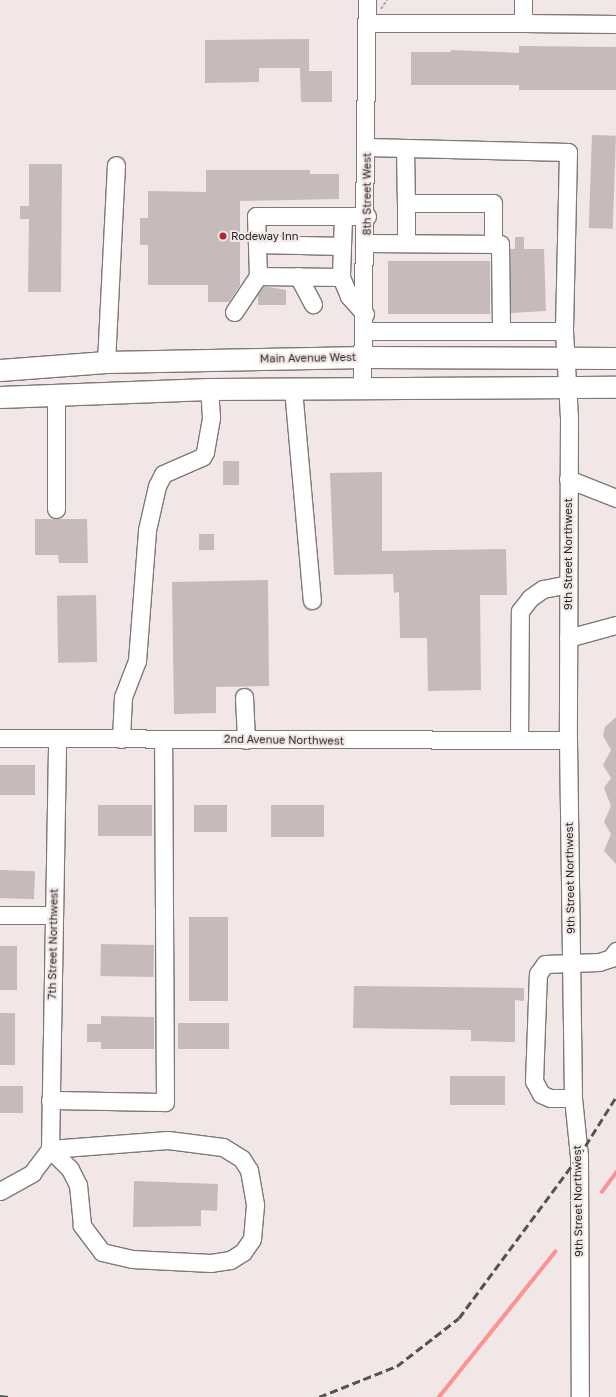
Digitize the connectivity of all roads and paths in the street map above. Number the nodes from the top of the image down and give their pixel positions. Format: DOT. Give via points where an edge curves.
graph roads {
  1 [pos="367,0"];
  2 [pos="523,0"];
  3 [pos="367,23"];
  4 [pos="523,23"];
  5 [pos="616,24"];
  6 [pos="366,147"];
  7 [pos="405,148"];
  8 [pos="116,165"];
  9 [pos="406,203"];
  10 [pos="366,216"];
  11 [pos="343,217"];
  12 [pos="367,243"];
  13 [pos="406,243"];
  14 [pos="257,244"];
  15 [pos="493,244"];
  16 [pos="342,246"];
  17 [pos="258,276"];
  18 [pos="298,276"];
  19 [pos="341,277"];
  20 [pos="313,304"];
  21 [pos="234,312"];
  22 [pos="364,314"];
  23 [pos="365,331"];
  24 [pos="501,331"];
  25 [pos="564,331"];
  26 [pos="364,357"];
  27 [pos="566,358"];
  28 [pos="616,358"];
  29 [pos="106,362"];
  30 [pos="0,370"];
  31 [pos="616,387"];
  32 [pos="362,388"];
  33 [pos="567,388"];
  34 [pos="209,389"];
  35 [pos="292,389"];
  36 [pos="56,397"];
  37 [pos="0,398"];
  38 [pos="568,479"];
  39 [pos="616,498"];
  40 [pos="56,509"];
  41 [pos="569,584"];
  42 [pos="312,600"];
  43 [pos="616,624"];
  44 [pos="568,638"];
  45 [pos="244,696"];
  46 [pos="0,738"];
  47 [pos="57,738"];
  48 [pos="121,739"];
  49 [pos="163,739"];
  50 [pos="246,740"];
  51 [pos="519,740"];
  52 [pos="568,740"];
  53 [pos="0,915"];
  54 [pos="54,915"];
  55 [pos="616,951"];
  56 [pos="572,961"];
  57 [pos="574,1098"];
  58 [pos="50,1100"];
  59 [pos="50,1149"];
  60 [pos="0,1191"];
  61 [pos="580,1397"];
  1 -- 3 [label="street, 8th Street West"];
  2 -- 4 [label="street"];
  3 -- 4 [label="street"];
  3 -- 6 [label="street, 8th Street West"];
  4 -- 5 [label="street"];
  6 -- 7 [label="street"];
  6 -- 10 [label="street, 8th Street West"];
  7 -- 9 [label="street"];
  7 -- 25 [label="street, 9th Street Northwest" via="568,152"];
  8 -- 29 [label="street"];
  9 -- 13 [label="street"];
  9 -- 15 [label="street" via="493,203"];
  10 -- 11 [label="street"];
  10 -- 12 [label="street, 8th Street West"];
  11 -- 14 [label="street" via="256,216"];
  11 -- 16 [label="street"];
  12 -- 13 [label="street"];
  12 -- 22 [label="street, 8th Street West"];
  13 -- 15 [label="street"];
  14 -- 16 [label="street"];
  14 -- 17 [label="street"];
  15 -- 24 [label="street" via="500,244"];
  16 -- 19 [label="street"];
  17 -- 18 [label="street"];
  17 -- 21 [label="street"];
  18 -- 19 [label="street"];
  18 -- 20 [label="street"];
  19 -- 22 [label="street" via="349,296"];
  22 -- 23 [label="street, 8th Street West"];
  23 -- 24 [label="street"];
  23 -- 26 [label="street, 8th Street West"];
  24 -- 25 [label="street"];
  25 -- 27 [label="street, 9th Street Northwest"];
  26 -- 27 [label="main road, Main Avenue West"];
  26 -- 29 [label="main road, Main Avenue West"];
  26 -- 32 [label="street, 8th Street West"];
  27 -- 28 [label="main road, Main Avenue West"];
  27 -- 33 [label="street, 9th Street Northwest"];
  29 -- 30 [label="main road, Main Avenue West"];
  31 -- 33 [label="main road"];
  32 -- 33 [label="main road"];
  32 -- 35 [label="main road"];
  33 -- 38 [label="street, 9th Street Northwest"];
  34 -- 35 [label="main road"];
  34 -- 36 [label="main road"];
  34 -- 48 [label="street" via="211,417 206,452 202,457 163,474 157,486 147,530 137,661 123,698"];
  35 -- 42 [label="street"];
  36 -- 37 [label="main road"];
  36 -- 40 [label="street"];
  38 -- 39 [label="street"];
  38 -- 41 [label="street, 9th Street Northwest"];
  41 -- 44 [label="street, 9th Street Northwest"];
  41 -- 51 [label="street" via="543,589 530,598 520,611"];
  43 -- 44 [label="street"];
  44 -- 52 [label="street, 9th Street Northwest"];
  45 -- 50 [label="street"];
  46 -- 47 [label="street, 2nd Avenue Northwest"];
  47 -- 48 [label="street, 2nd Avenue Northwest"];
  47 -- 54 [label="street, 7th Street Northwest"];
  48 -- 49 [label="street, 2nd Avenue Northwest"];
  49 -- 50 [label="street, 2nd Avenue Northwest"];
  49 -- 58 [label="street" via="165,1102"];
  50 -- 51 [label="street, 2nd Avenue Northwest"];
  51 -- 52 [label="street, 2nd Avenue Northwest"];
  52 -- 56 [label="street, 9th Street Northwest"];
  53 -- 54 [label="street"];
  54 -- 58 [label="street, 7th Street Northwest"];
  55 -- 56 [label="street" via="611,958 599,962"];
  56 -- 57 [label="street, 9th Street Northwest"];
  56 -- 57 [label="street" via="545,964 538,974 534,1081 541,1094 550,1098"];
  57 -- 61 [label="street, 9th Street Northwest" via="579,1156"];
  58 -- 59 [label="street, 7th Street Northwest"];
  59 -- 59 [label="street" via="168,1140 223,1147 242,1158 249,1170 255,1205 252,1239 243,1252 230,1260 211,1263 132,1259 102,1252 82,1225 78,1184 70,1169"];
  59 -- 60 [label="street" via="32,1173"];
}
